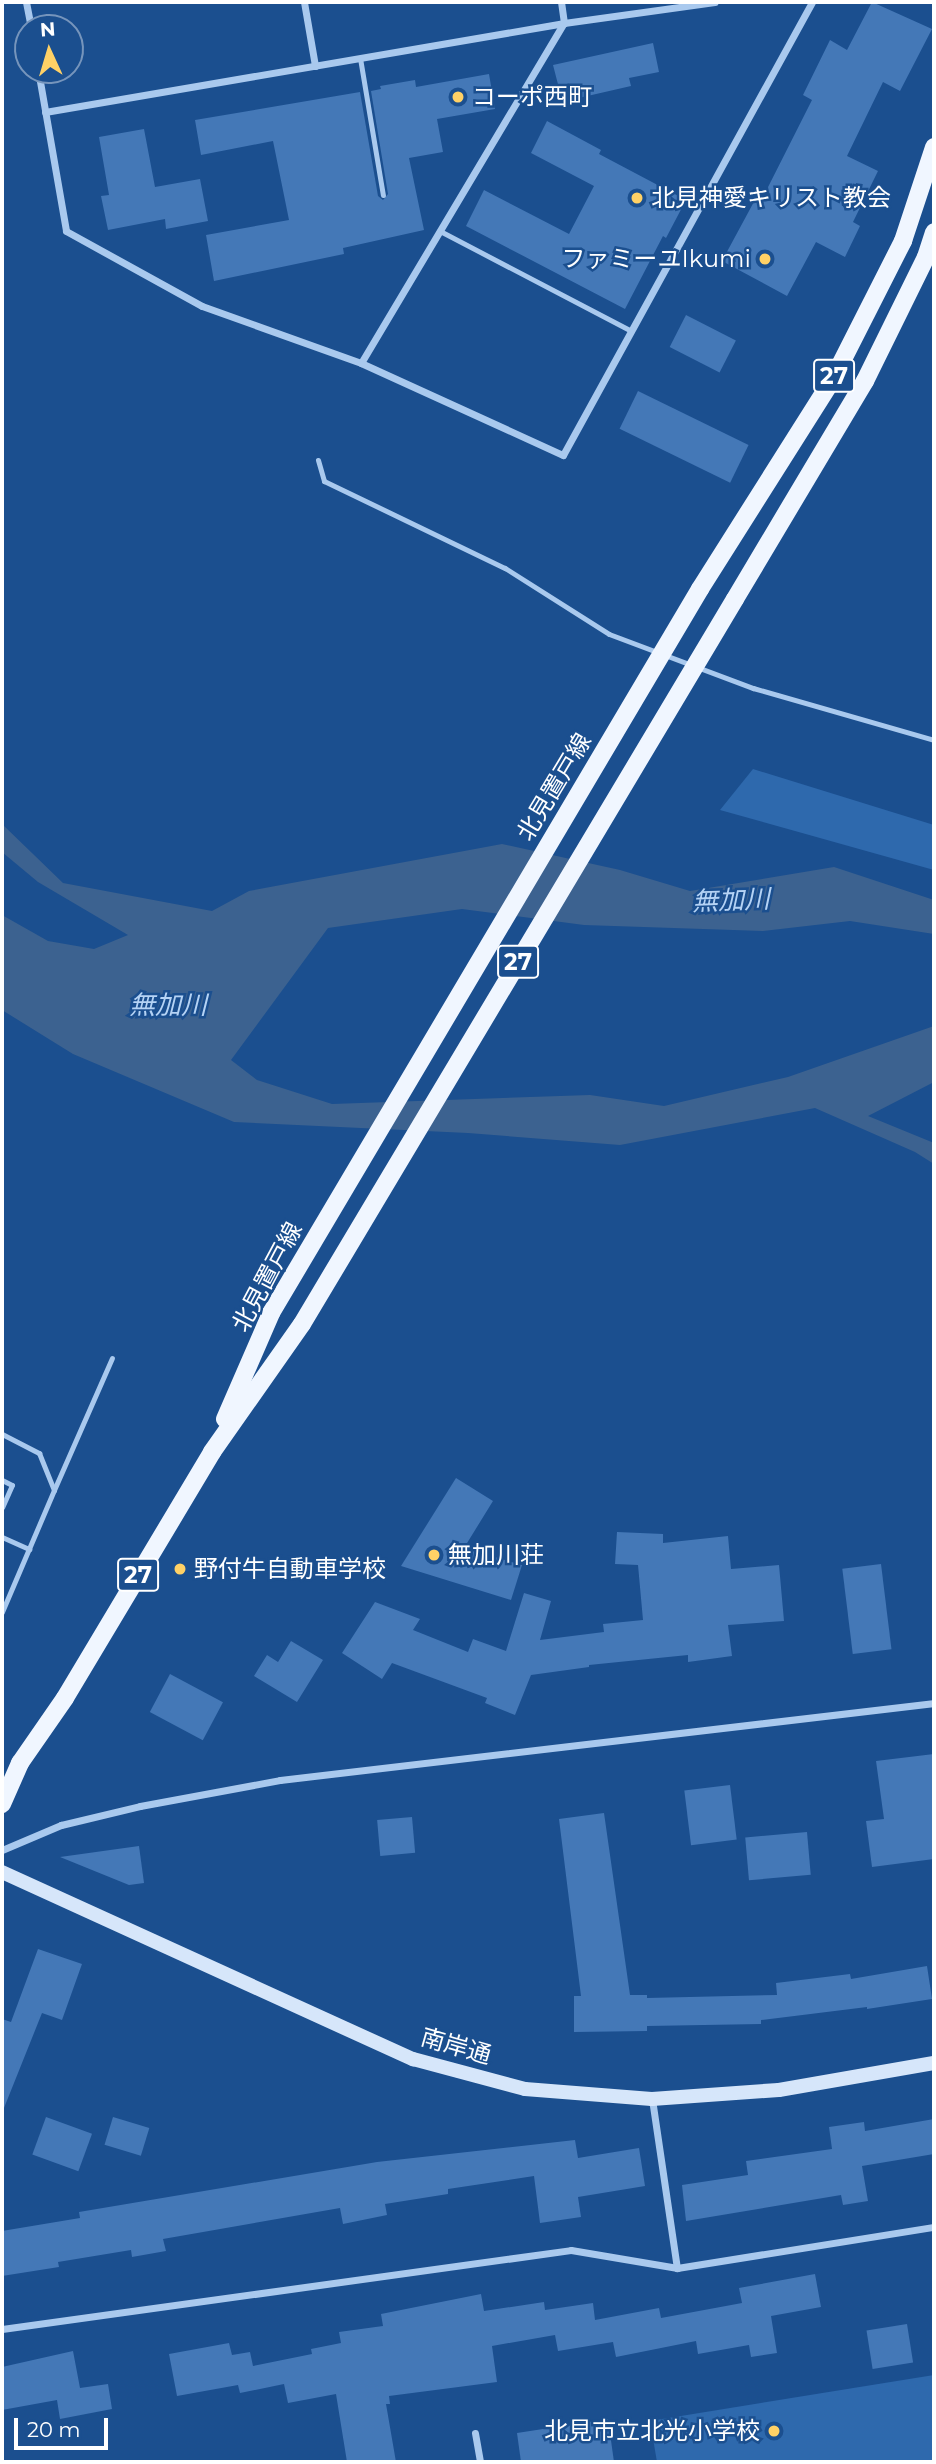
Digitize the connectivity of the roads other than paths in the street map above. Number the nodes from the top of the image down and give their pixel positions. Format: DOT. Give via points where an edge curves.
graph roads {
  1 [pos="304,2"];
  2 [pos="561,2"];
  3 [pos="715,2"];
  4 [pos="812,2"];
  5 [pos="564,23"];
  6 [pos="360,58"];
  7 [pos="315,66"];
  8 [pos="40,84"];
  9 [pos="45,113"];
  10 [pos="934,147"];
  11 [pos="383,195"];
  12 [pos="439,231"];
  13 [pos="934,232"];
  14 [pos="631,331"];
  15 [pos="361,363"];
  16 [pos="318,460"];
  17 [pos="934,740"];
  18 [pos="112,1358"];
  19 [pos="2,1434"];
  20 [pos="212,1452"];
  21 [pos="2,1480"];
  22 [pos="54,1490"];
  23 [pos="2,1507"];
  24 [pos="2,1537"];
  25 [pos="29,1549"];
  26 [pos="2,1587"];
  27 [pos="10,1591"];
  28 [pos="2,1612"];
  29 [pos="934,1703"];
  30 [pos="2,1804"];
  31 [pos="2,1850"];
  32 [pos="2,1872"];
  33 [pos="934,2063"];
  34 [pos="652,2099"];
  35 [pos="934,2227"];
  36 [pos="677,2268"];
  37 [pos="2,2329"];
  38 [pos="475,2433"];
  39 [pos="480,2462"];
  1 -- 7 [label="street"];
  2 -- 5 [label="street"];
  3 -- 5 [label="street"];
  4 -- 14 [label="street"];
  5 -- 6 [label="street"];
  5 -- 12 [label="street"];
  6 -- 7 [label="street"];
  6 -- 11 [label="lane"];
  7 -- 9 [label="street"];
  8 -- 9 [label="street"];
  9 -- 15 [label="street" via="66,231 202,306"];
  10 -- 20 [label="main road, 北見置戸線 / 27, bridge" via="903,241 834,377 700,589 271,1313"];
  12 -- 14 [label="lane"];
  12 -- 15 [label="street"];
  13 -- 20 [label="main road, 北見置戸線 / 27, bridge" via="865,381 302,1324"];
  14 -- 15 [label="street" via="563,455"];
  16 -- 17 [label="lane" via="324,481 505,568 608,634 753,688"];
  18 -- 22 [label="lane"];
  19 -- 22 [label="lane" via="39,1453"];
  20 -- 30 [label="main road, 北見置戸線 / 27" via="65,1698 19,1763"];
  21 -- 23 [label="lane" via="12,1485"];
  22 -- 25 [label="lane"];
  24 -- 25 [label="lane"];
  25 -- 27 [label="lane"];
  26 -- 27 [label="lane"];
  27 -- 28 [label="lane"];
  29 -- 31 [label="street" via="279,1780 61,1825"];
  32 -- 34 [label="main road, 南岸通" via="413,2060 525,2089"];
  33 -- 34 [label="main road, 南岸通" via="779,2090"];
  34 -- 36 [label="street"];
  35 -- 36 [label="street"];
  36 -- 37 [label="street" via="571,2250"];
  38 -- 39 [label="street"];
}
